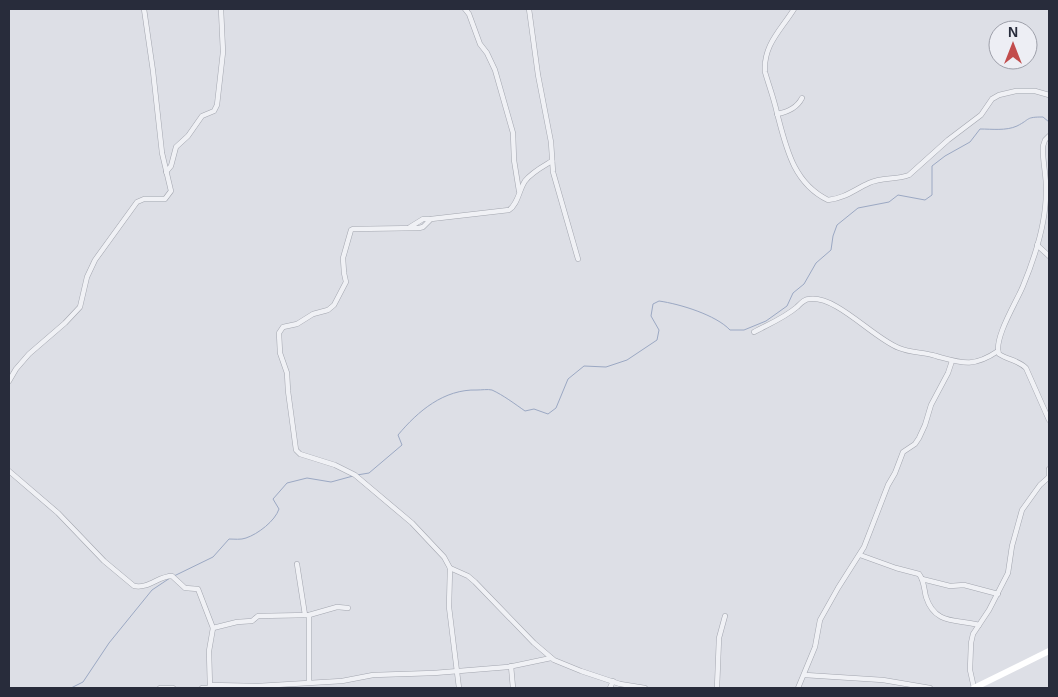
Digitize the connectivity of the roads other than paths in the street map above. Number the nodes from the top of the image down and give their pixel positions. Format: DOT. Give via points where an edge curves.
graph roads {
  1 [pos="144,9"];
  2 [pos="221,9"];
  3 [pos="465,9"];
  4 [pos="529,9"];
  5 [pos="794,9"];
  6 [pos="1049,95"];
  7 [pos="802,98"];
  8 [pos="777,114"];
  9 [pos="1049,136"];
  10 [pos="552,161"];
  11 [pos="166,172"];
  12 [pos="519,193"];
  13 [pos="1037,245"];
  14 [pos="1049,256"];
  15 [pos="578,259"];
  16 [pos="754,332"];
  17 [pos="998,351"];
  18 [pos="952,361"];
  19 [pos="9,382"];
  20 [pos="1049,420"];
  21 [pos="1049,469"];
  22 [pos="9,471"];
  23 [pos="1049,477"];
  24 [pos="860,555"];
  25 [pos="297,564"];
  26 [pos="450,568"];
  27 [pos="922,579"];
  28 [pos="998,594"];
  29 [pos="348,608"];
  30 [pos="307,615"];
  31 [pos="725,616"];
  32 [pos="979,625"];
  33 [pos="213,628"];
  34 [pos="1049,651"];
  35 [pos="551,658"];
  36 [pos="511,666"];
  37 [pos="457,671"];
  38 [pos="804,675"];
  39 [pos="613,681"];
  40 [pos="310,682"];
  41 [pos="271,686"];
  42 [pos="210,687"];
  43 [pos="160,688"];
  44 [pos="173,688"];
  45 [pos="202,688"];
  46 [pos="311,688"];
  47 [pos="459,688"];
  48 [pos="513,688"];
  49 [pos="610,688"];
  50 [pos="646,688"];
  51 [pos="717,688"];
  52 [pos="798,688"];
  53 [pos="930,688"];
  54 [pos="974,688"];
  1 -- 11 [label="street"];
  2 -- 11 [label="street" via="223,52 217,105 214,111 202,116 176,147"];
  3 -- 12 [label="street" via="495,70 513,133"];
  4 -- 10 [label="street"];
  5 -- 8 [label="street" via="777,33 764,61"];
  6 -- 8 [label="street" via="1026,91 999,95 992,99 981,115 909,175 885,178 828,200 809,186 790,160"];
  7 -- 8 [label="street" via="789,111"];
  9 -- 13 [label="street" via="1043,146 1046,192"];
  10 -- 12 [label="street" via="530,175"];
  10 -- 15 [label="street"];
  11 -- 19 [label="street" via="171,191 169,195 165,199 144,198 136,202 95,260 80,307 29,354"];
  12 -- 26 [label="street" via="509,210 431,219 421,228 351,230 343,258 346,286 334,305 303,322 281,329 279,333 296,450 355,475 412,523 444,557"];
  13 -- 14 [label="street"];
  13 -- 17 [label="street"];
  16 -- 18 [label="street" via="786,316 803,301 822,300 899,348"];
  17 -- 18 [label="street" via="980,360"];
  17 -- 20 [label="street" via="1026,368"];
  18 -- 24 [label="street" via="919,438 903,452"];
  21 -- 23 [label="street"];
  22 -- 33 [label="street" via="58,512 104,561 134,586 149,585 165,576 172,576 185,588 198,589"];
  23 -- 28 [label="street" via="1022,510 1008,572"];
  24 -- 27 [label="street" via="919,574"];
  24 -- 38 [label="street" via="820,620 815,647"];
  25 -- 30 [label="street"];
  26 -- 35 [label="street" via="475,582"];
  26 -- 37 [label="street" via="450,607"];
  27 -- 28 [label="street"];
  27 -- 32 [label="street" via="926,596 941,618"];
  28 -- 32 [label="street"];
  29 -- 30 [label="street" via="337,607"];
  30 -- 33 [label="street" via="258,616 252,621"];
  30 -- 40 [label="street"];
  31 -- 51 [label="street" via="720,638"];
  32 -- 54 [label="street" via="971,643 970,670"];
  33 -- 42 [label="street" via="209,651"];
  34 -- 54 [label="street"];
  35 -- 36 [label="street"];
  35 -- 39 [label="street"];
  36 -- 37 [label="street"];
  36 -- 48 [label="street"];
  37 -- 40 [label="street"];
  37 -- 47 [label="street"];
  38 -- 52 [label="street"];
  38 -- 53 [label="street" via="883,680"];
  39 -- 49 [label="street"];
  39 -- 50 [label="street"];
  40 -- 41 [label="street"];
  40 -- 46 [label="street"];
  41 -- 42 [label="street"];
  42 -- 45 [label="street"];
  43 -- 44 [label="street"];
}
